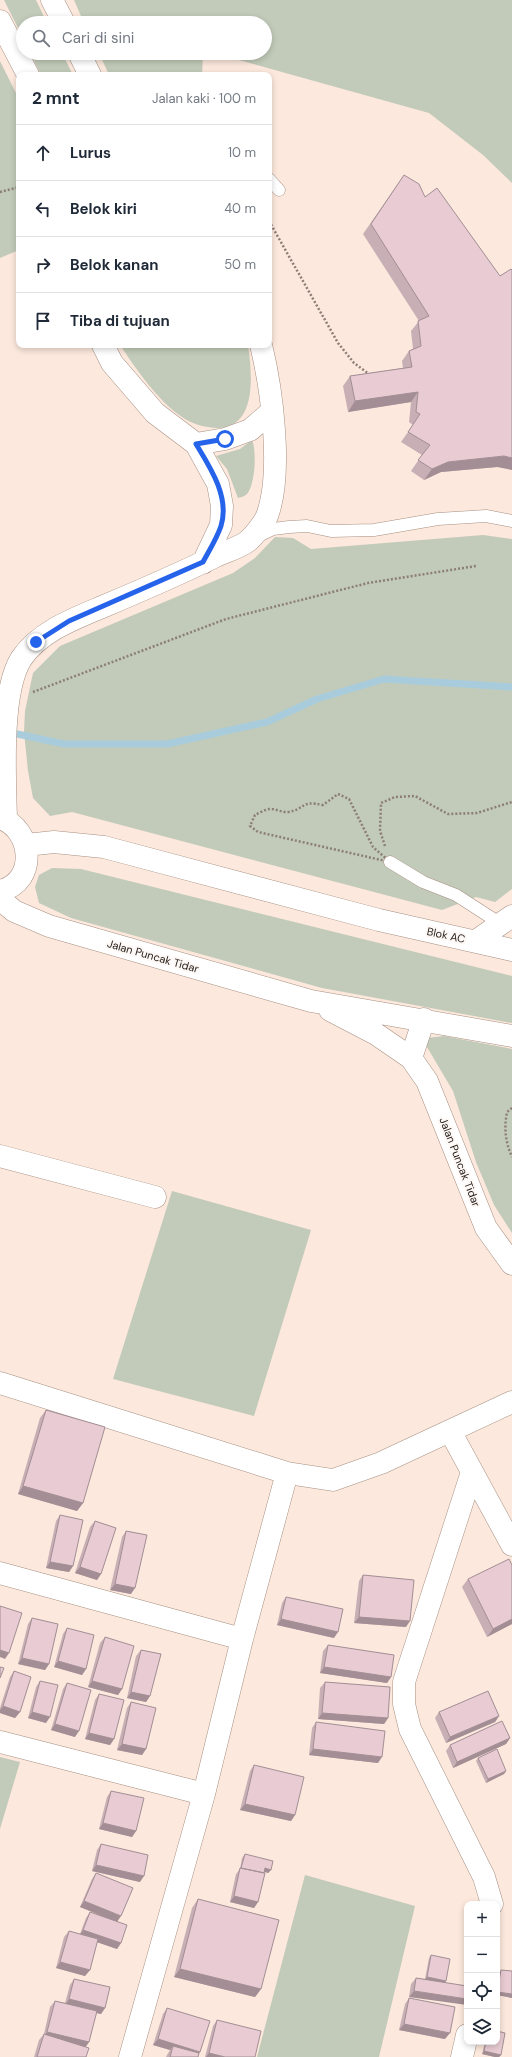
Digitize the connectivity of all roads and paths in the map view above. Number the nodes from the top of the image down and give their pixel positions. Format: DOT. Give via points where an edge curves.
graph roads {
  1 [pos="52,0"];
  2 [pos="60,16"];
  3 [pos="0,21"];
  4 [pos="16,52"];
  5 [pos="20,60"];
  6 [pos="82,60"];
  7 [pos="26,72"];
  8 [pos="88,72"];
  9 [pos="272,182"];
  10 [pos="16,188"];
  11 [pos="279,190"];
  12 [pos="0,192"];
  13 [pos="272,226"];
  14 [pos="104,348"];
  15 [pos="261,348"];
  16 [pos="369,374"];
  17 [pos="271,412"];
  18 [pos="196,444"];
  19 [pos="512,521"];
  20 [pos="248,541"];
  21 [pos="203,562"];
  22 [pos="476,566"];
  23 [pos="7,705"];
  24 [pos="512,802"];
  25 [pos="3,818"];
  26 [pos="26,844"];
  27 [pos="386,850"];
  28 [pos="389,859"];
  29 [pos="0,891"];
  30 [pos="0,899"];
  31 [pos="506,920"];
  32 [pos="476,941"];
  33 [pos="512,950"];
  34 [pos="311,1001"];
  35 [pos="424,1020"];
  36 [pos="512,1036"];
  37 [pos="412,1058"];
  38 [pos="512,1108"];
  39 [pos="0,1156"];
  40 [pos="512,1157"];
  41 [pos="155,1198"];
  42 [pos="512,1264"];
  43 [pos="0,1384"];
  44 [pos="512,1402"];
  45 [pos="450,1431"];
  46 [pos="472,1472"];
  47 [pos="287,1473"];
  48 [pos="512,1545"];
  49 [pos="0,1573"];
  50 [pos="242,1639"];
  51 [pos="0,1742"];
  52 [pos="204,1794"];
  53 [pos="491,1901"];
  54 [pos="465,2045"];
  55 [pos="130,2057"];
  56 [pos="462,2057"];
  1 -- 2 [label="street"];
  3 -- 4 [label="street"];
  5 -- 7 [label="street"];
  6 -- 8 [label="street"];
  9 -- 11 [label="lane"];
  10 -- 12 [label="path"];
  13 -- 16 [label="path" via="338,343 354,363"];
  14 -- 18 [label="street" via="112,363 155,413"];
  15 -- 17 [label="street"];
  17 -- 18 [label="street" via="250,430 225,439"];
  17 -- 20 [label="street" via="275,434 274,488 266,517"];
  18 -- 21 [label="street" via="218,484 222,506 221,525"];
  19 -- 20 [label="lane" via="486,516 438,519 374,530 331,532 307,526 289,527 273,529"];
  20 -- 21 [label="street"];
  21 -- 23 [label="street" via="69,621 36,642 21,659 11,680"];
  22 -- 23 [label="path" via="368,583 226,619"];
  23 -- 25 [label="street"];
  24 -- 27 [label="path" via="477,813 448,814 415,796 395,797 381,803 380,832"];
  25 -- 26 [label="street" via="18,830"];
  26 -- 29 [label="street" via="27,861 21,876 13,885"];
  26 -- 32 [label="street, Blok AC" via="54,842 104,847 379,920"];
  28 -- 28 [label="path" via="258,832 250,826 255,815 270,809 286,812 311,802 323,805 338,794 349,799 373,847"];
  28 -- 31 [label="lane" via="423,882"];
  30 -- 34 [label="street, Jalan Puncak Tidar" via="14,911 49,926"];
  31 -- 32 [label="street"];
  32 -- 33 [label="street, Blok AC"];
  34 -- 35 [label="street, Jalan Puncak Tidar"];
  34 -- 37 [label="street, Jalan Puncak Tidar" via="376,1034"];
  35 -- 36 [label="street, Jalan Puncak Tidar"];
  35 -- 37 [label="street"];
  37 -- 42 [label="street, Jalan Puncak Tidar" via="427,1081 486,1228"];
  38 -- 40 [label="path" via="507,1112 504,1127"];
  39 -- 41 [label="street"];
  43 -- 47 [label="street"];
  44 -- 45 [label="street"];
  45 -- 46 [label="street"];
  45 -- 47 [label="street" via="381,1463 333,1480"];
  46 -- 48 [label="street"];
  46 -- 53 [label="street" via="404,1682 404,1704 410,1729 484,1876"];
  47 -- 50 [label="street"];
  49 -- 50 [label="street"];
  50 -- 52 [label="street"];
  51 -- 52 [label="street"];
  52 -- 55 [label="street"];
  54 -- 56 [label="street"];
}
